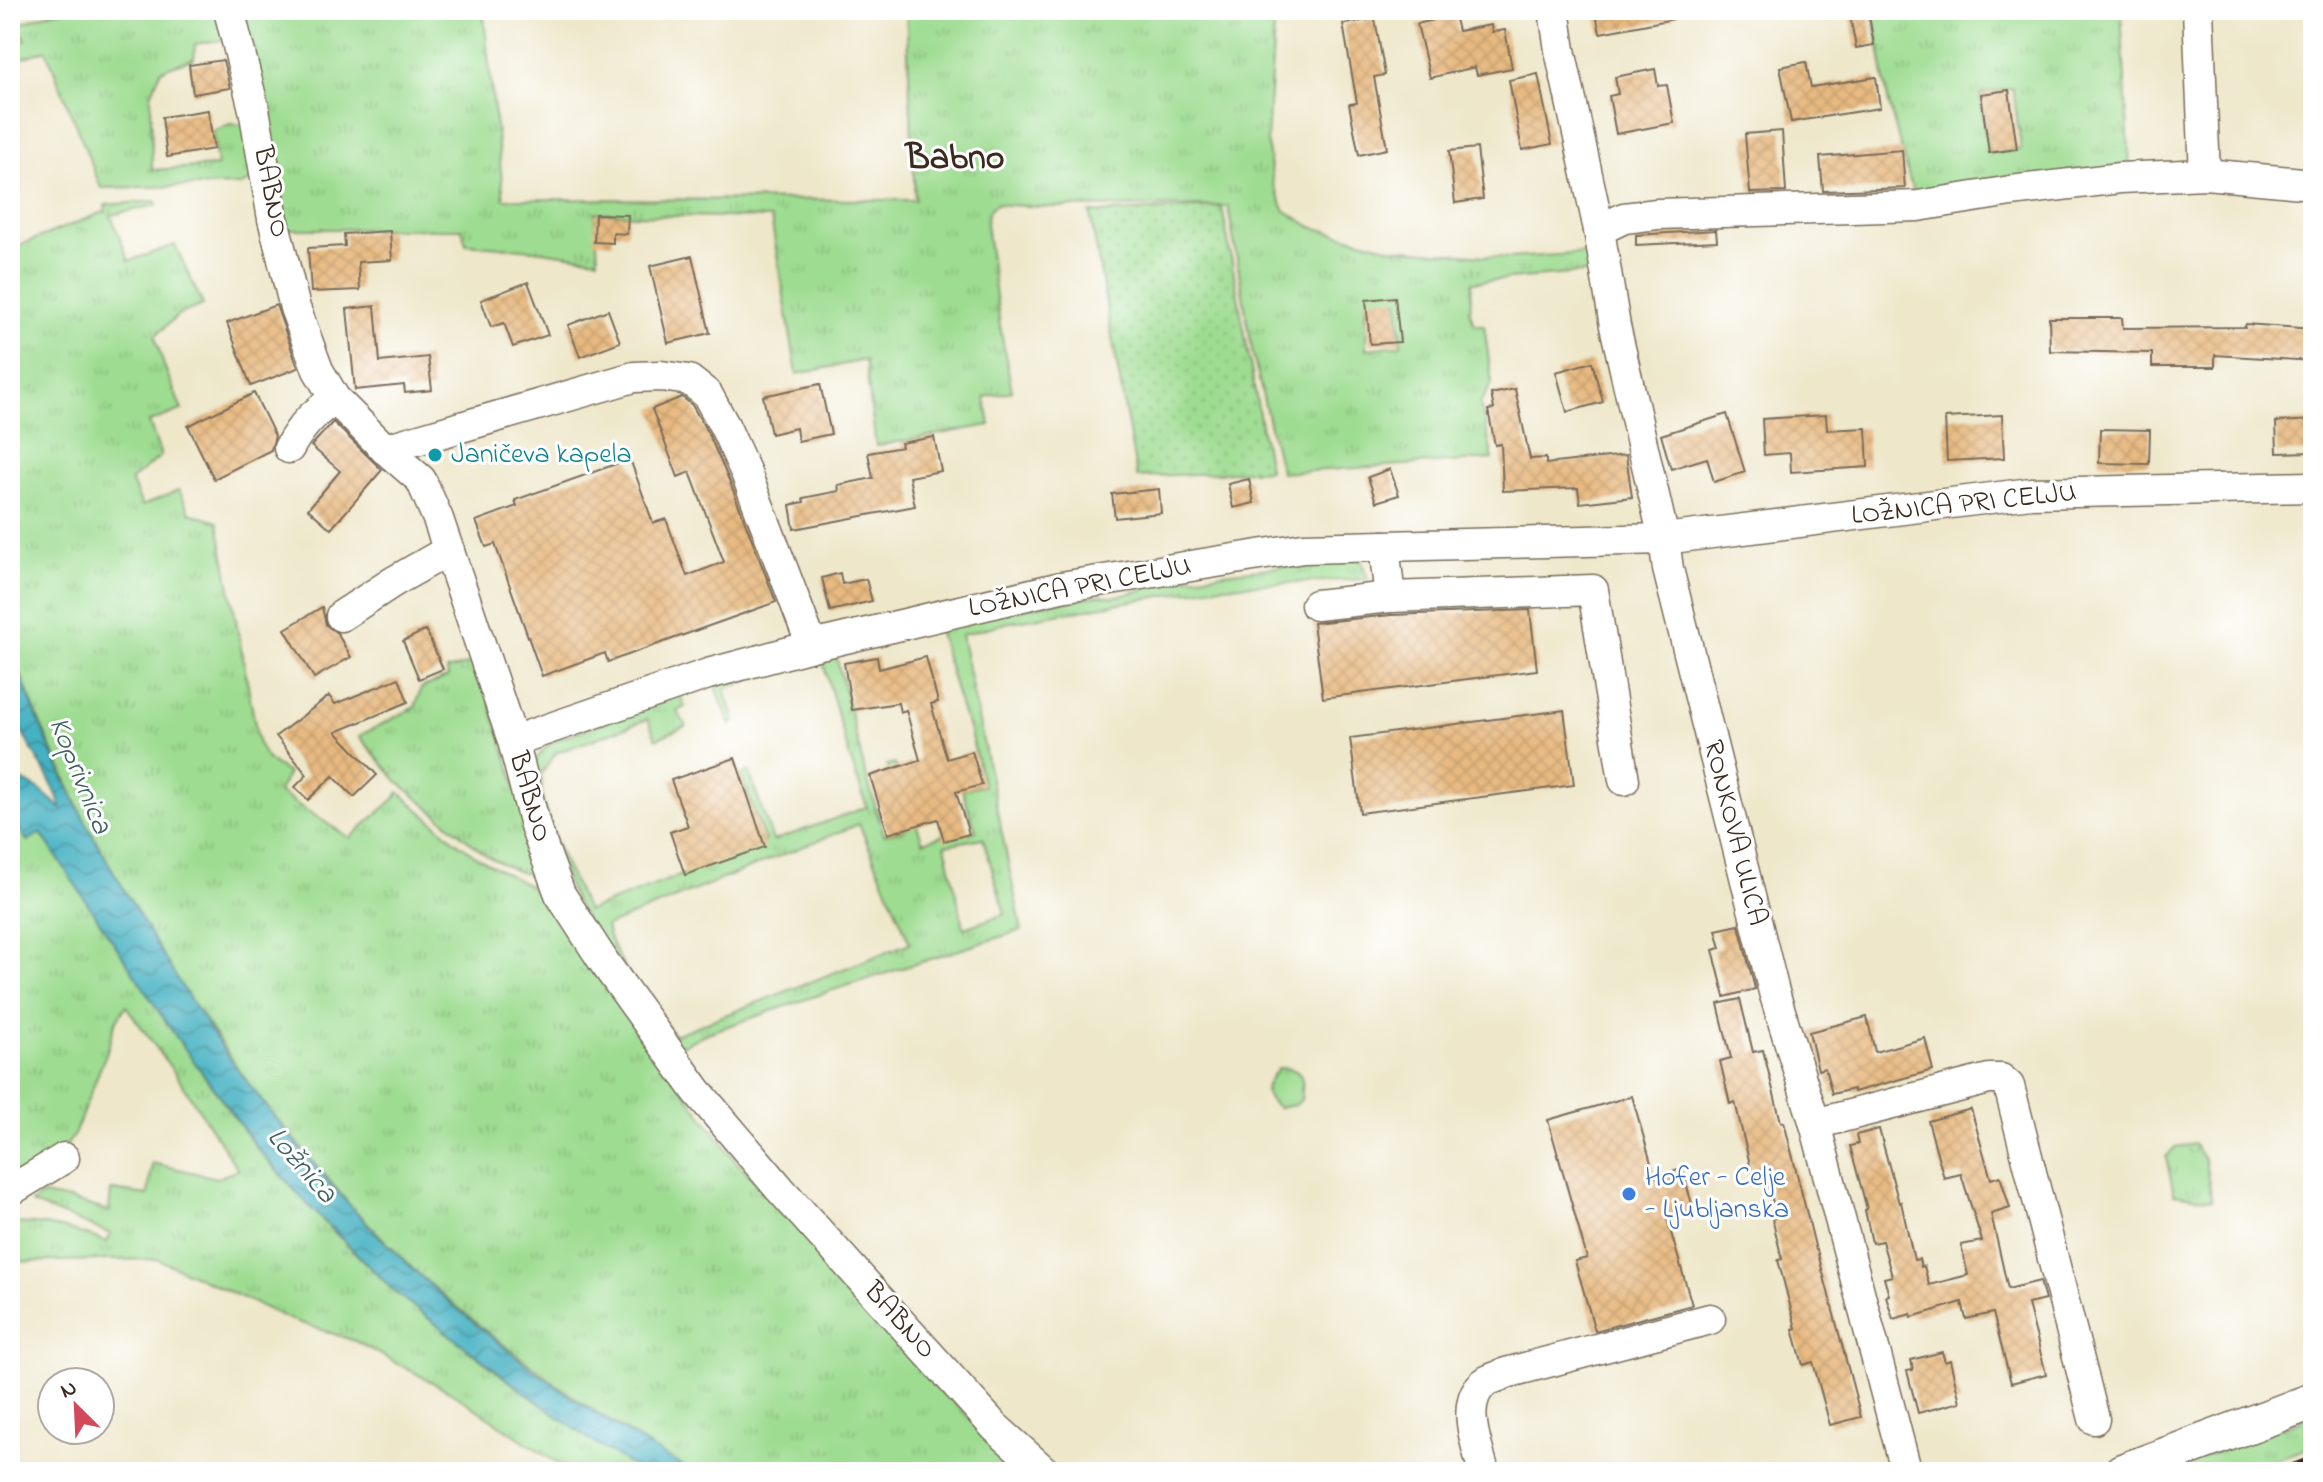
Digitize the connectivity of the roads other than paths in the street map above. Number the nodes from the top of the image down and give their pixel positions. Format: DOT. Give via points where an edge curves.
graph roads {
  1 [pos="229,10"];
  2 [pos="1554,10"];
  3 [pos="2198,10"];
  4 [pos="2205,174"];
  5 [pos="2313,184"];
  6 [pos="1599,230"];
  7 [pos="335,399"];
  8 [pos="289,448"];
  9 [pos="385,449"];
  10 [pos="2313,487"];
  11 [pos="1664,539"];
  12 [pos="1384,546"];
  13 [pos="449,550"];
  14 [pos="1390,597"];
  15 [pos="1316,605"];
  16 [pos="341,616"];
  17 [pos="812,646"];
  18 [pos="513,741"];
  19 [pos="1624,780"];
  20 [pos="1815,1124"];
  21 [pos="64,1158"];
  22 [pos="10,1191"];
  23 [pos="1710,1319"];
  24 [pos="2313,1401"];
  25 [pos="2094,1419"];
  26 [pos="1905,1466"];
  27 [pos="1045,1472"];
  28 [pos="1484,1472"];
  29 [pos="2122,1472"];
  1 -- 7 [label="street, BABNO" via="295,308"];
  2 -- 6 [label="street"];
  3 -- 4 [label="street"];
  4 -- 5 [label="street"];
  4 -- 6 [label="street" via="2120,178 1918,206 1657,214 1624,218"];
  6 -- 11 [label="street" via="1615,326"];
  7 -- 8 [label="street" via="315,412"];
  7 -- 9 [label="street, BABNO"];
  9 -- 13 [label="street, BABNO" via="421,480"];
  9 -- 17 [label="street" via="634,377 689,380 707,394 725,427"];
  10 -- 11 [label="street, LOŽNICA PRI CELJU" via="2031,493"];
  11 -- 12 [label="street, LOŽNICA PRI CELJU"];
  11 -- 20 [label="street, RONKOVA ULICA" via="1774,992"];
  12 -- 14 [label="street"];
  12 -- 17 [label="street, LOŽNICA PRI CELJU" via="1303,548 1061,587"];
  13 -- 16 [label="street"];
  13 -- 18 [label="street, BABNO"];
  14 -- 15 [label="street"];
  14 -- 19 [label="street" via="1593,590"];
  17 -- 18 [label="street, LOŽNICA PRI CELJU" via="708,674"];
  18 -- 27 [label="street, BABNO" via="560,894 697,1091 995,1427"];
  20 -- 25 [label="street" via="1989,1079 2009,1086"];
  20 -- 26 [label="street, RONKOVA ULICA"];
  21 -- 22 [label="street"];
  23 -- 28 [label="street" via="1485,1382 1473,1397 1472,1416"];
  24 -- 29 [label="main road"];
}
